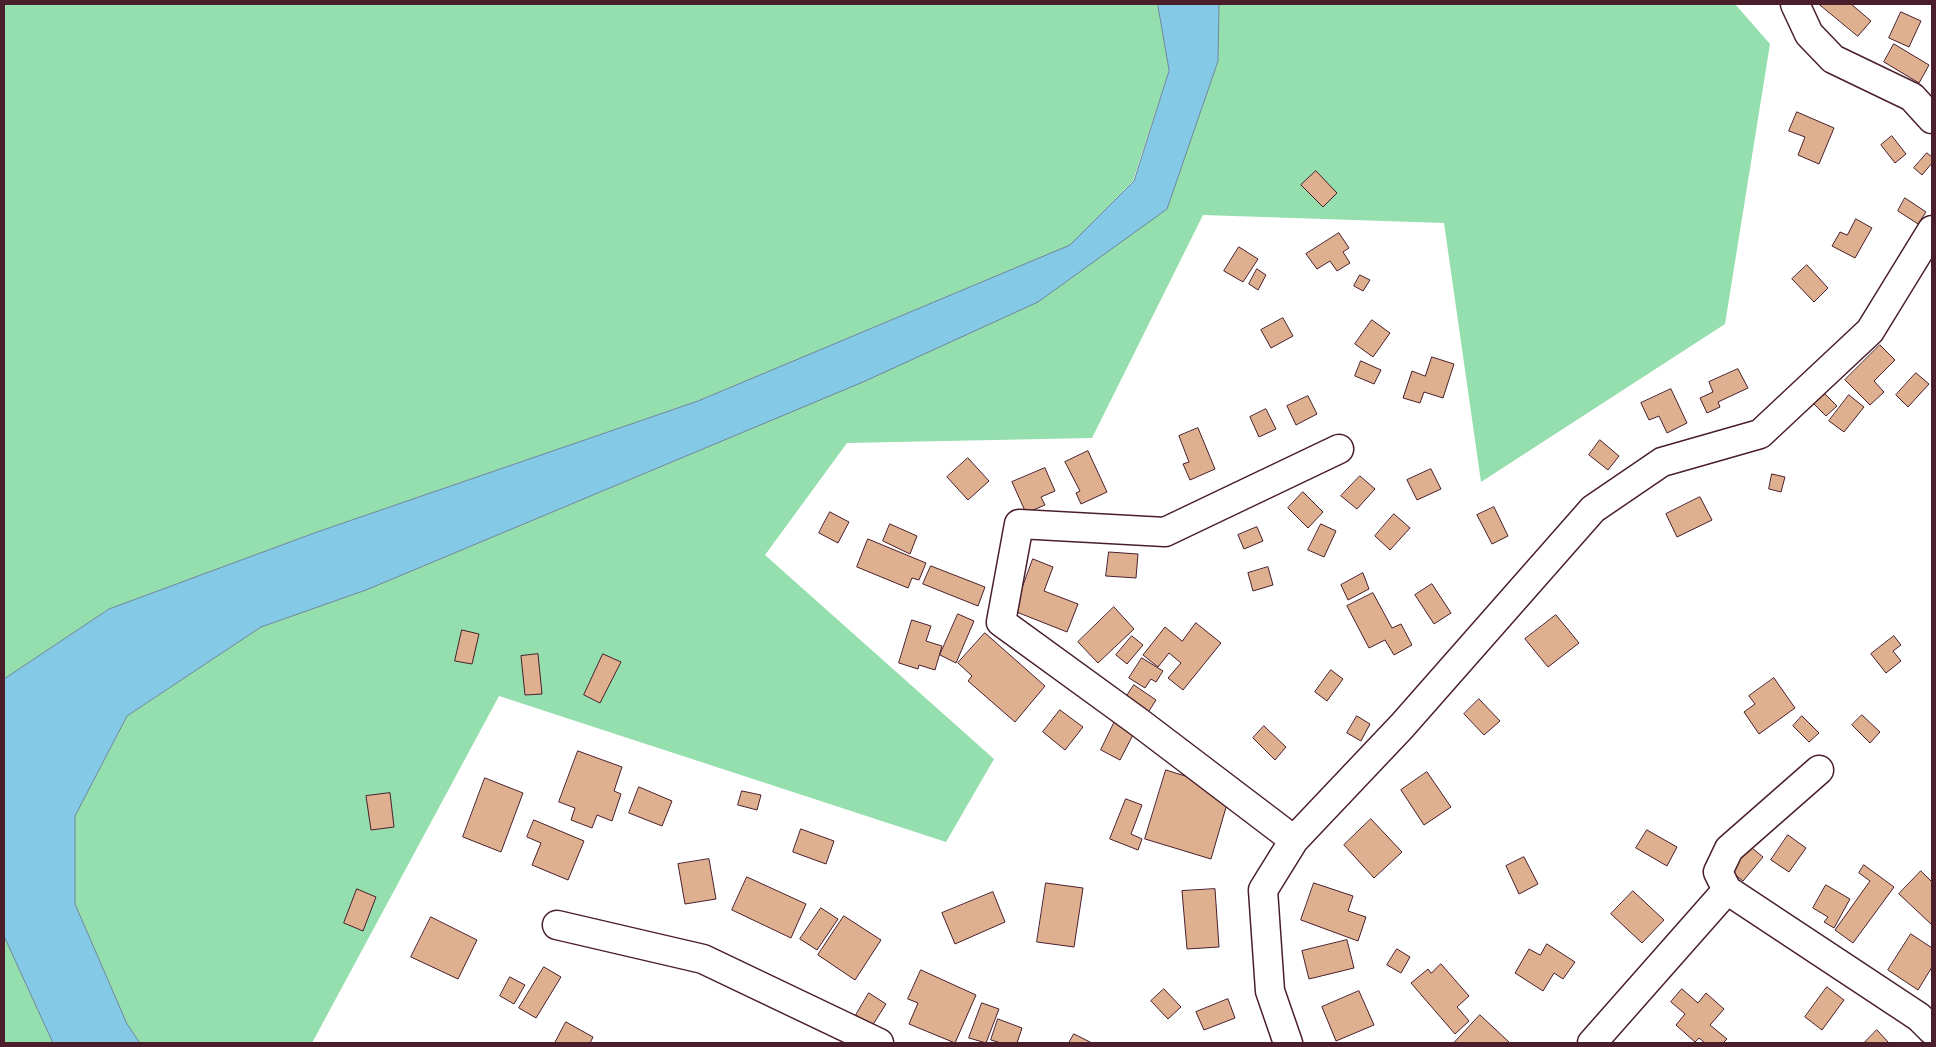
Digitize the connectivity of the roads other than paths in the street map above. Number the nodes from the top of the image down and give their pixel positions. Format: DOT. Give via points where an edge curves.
graph roads {
  1 [pos="1794,4"];
  2 [pos="1932,119"];
  3 [pos="1932,230"];
  4 [pos="1339,449"];
  5 [pos="1819,770"];
  6 [pos="1294,840"];
  7 [pos="1727,890"];
  8 [pos="556,925"];
  9 [pos="1928,1019"];
  10 [pos="879,1043"];
  11 [pos="1288,1043"];
  12 [pos="1592,1043"];
  1 -- 2 [label="street" via="1809,34 1833,59 1912,97"];
  3 -- 6 [label="street" via="1870,331 1760,434 1662,462 1594,509 1402,726"];
  4 -- 6 [label="street" via="1165,532 1019,524 1001,622"];
  5 -- 7 [label="street" via="1729,849 1718,872"];
  6 -- 11 [label="street" via="1263,890 1270,992"];
  7 -- 9 [label="street"];
  7 -- 12 [label="street"];
  8 -- 10 [label="street" via="703,959"];
}
